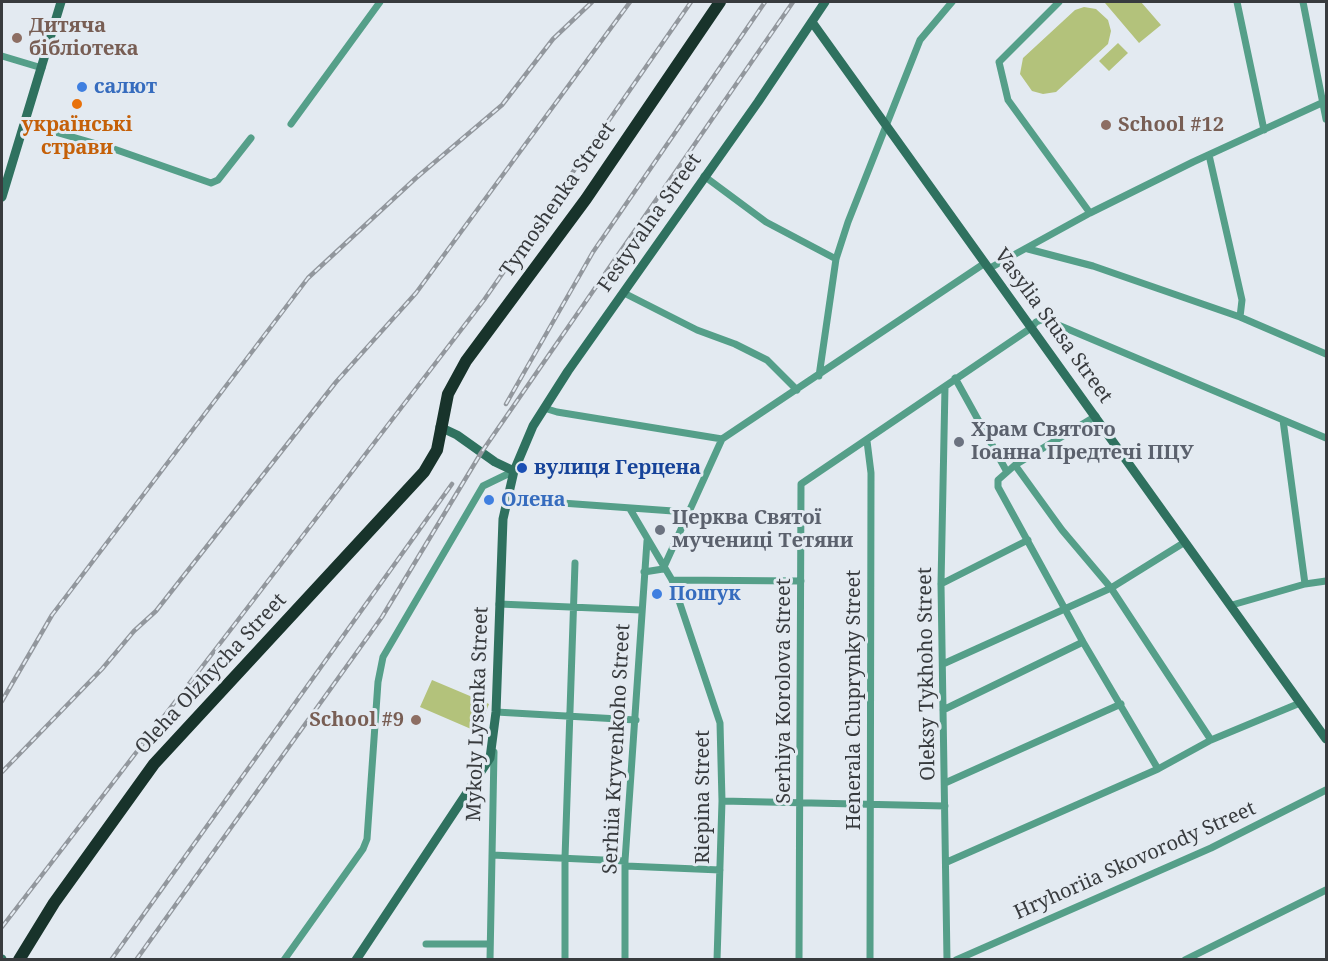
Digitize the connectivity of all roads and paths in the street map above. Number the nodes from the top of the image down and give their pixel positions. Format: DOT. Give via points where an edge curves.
graph roads {
  1 [pos="61,2"];
  2 [pos="380,2"];
  3 [pos="720,2"];
  4 [pos="825,2"];
  5 [pos="952,2"];
  6 [pos="1059,2"];
  7 [pos="1237,2"];
  8 [pos="1303,2"];
  9 [pos="812,22"];
  10 [pos="2,57"];
  11 [pos="42,68"];
  12 [pos="1325,102"];
  13 [pos="1326,119"];
  14 [pos="24,123"];
  15 [pos="291,124"];
  16 [pos="886,125"];
  17 [pos="1264,130"];
  18 [pos="251,138"];
  19 [pos="1209,154"];
  20 [pos="704,176"];
  21 [pos="2,197"];
  22 [pos="1090,213"];
  23 [pos="1028,249"];
  24 [pos="836,259"];
  25 [pos="987,266"];
  26 [pos="624,292"];
  27 [pos="1240,317"];
  28 [pos="1031,328"];
  29 [pos="1326,354"];
  30 [pos="819,376"];
  31 [pos="956,378"];
  32 [pos="945,387"];
  33 [pos="797,390"];
  34 [pos="544,408"];
  35 [pos="1096,416"];
  36 [pos="1283,420"];
  37 [pos="440,427"];
  38 [pos="1326,438"];
  39 [pos="722,439"];
  40 [pos="867,441"];
  41 [pos="1015,465"];
  42 [pos="514,471"];
  43 [pos="1007,472"];
  44 [pos="506,499"];
  45 [pos="630,508"];
  46 [pos="687,512"];
  47 [pos="1028,540"];
  48 [pos="647,541"];
  49 [pos="1185,542"];
  50 [pos="575,563"];
  51 [pos="663,569"];
  52 [pos="644,572"];
  53 [pos="672,580"];
  54 [pos="801,581"];
  55 [pos="1326,581"];
  56 [pos="941,584"];
  57 [pos="1305,584"];
  58 [pos="1111,588"];
  59 [pos="499,604"];
  60 [pos="1232,605"];
  61 [pos="572,607"];
  62 [pos="1065,607"];
  63 [pos="641,610"];
  64 [pos="1083,642"];
  65 [pos="943,664"];
  66 [pos="1300,703"];
  67 [pos="1120,704"];
  68 [pos="943,710"];
  69 [pos="496,712"];
  70 [pos="569,714"];
  71 [pos="636,720"];
  72 [pos="1326,739"];
  73 [pos="495,740"];
  74 [pos="1211,740"];
  75 [pos="1158,769"];
  76 [pos="945,783"];
  77 [pos="1326,790"];
  78 [pos="722,801"];
  79 [pos="799,803"];
  80 [pos="870,803"];
  81 [pos="945,806"];
  82 [pos="492,855"];
  83 [pos="565,858"];
  84 [pos="947,862"];
  85 [pos="626,863"];
  86 [pos="720,870"];
  87 [pos="1326,890"];
  88 [pos="426,944"];
  89 [pos="489,944"];
  90 [pos="19,960"];
  91 [pos="284,960"];
  92 [pos="356,960"];
  93 [pos="490,960"];
  94 [pos="565,960"];
  95 [pos="625,960"];
  96 [pos="717,960"];
  97 [pos="799,960"];
  98 [pos="870,960"];
  99 [pos="947,960"];
  100 [pos="956,960"];
  101 [pos="1185,960"];
  1 -- 11 [label="street"];
  2 -- 15 [label="street"];
  3 -- 37 [label="highway, Tymoshenka Street" via="586,199 466,362 448,394"];
  4 -- 9 [label="street, Festyvalna Street"];
  5 -- 16 [label="street" via="920,40"];
  6 -- 22 [label="street" via="999,62 1008,100"];
  7 -- 17 [label="street"];
  8 -- 12 [label="street"];
  9 -- 16 [label="street, Vasylia Stusa Street"];
  9 -- 20 [label="street, Festyvalna Street"];
  10 -- 11 [label="street"];
  11 -- 14 [label="street"];
  12 -- 13 [label="street"];
  12 -- 17 [label="street"];
  14 -- 18 [label="street" via="211,183 218,180"];
  14 -- 21 [label="street"];
  16 -- 24 [label="street"];
  16 -- 25 [label="street, Vasylia Stusa Street"];
  17 -- 19 [label="street"];
  19 -- 22 [label="street"];
  19 -- 27 [label="street" via="1242,300"];
  20 -- 24 [label="street" via="766,222"];
  20 -- 26 [label="street, Festyvalna Street"];
  22 -- 23 [label="street"];
  23 -- 25 [label="street"];
  23 -- 27 [label="street" via="1093,266"];
  24 -- 30 [label="street"];
  25 -- 28 [label="street, Vasylia Stusa Street"];
  25 -- 30 [label="street"];
  26 -- 33 [label="street" via="767,360"];
  26 -- 34 [label="street, Festyvalna Street"];
  27 -- 29 [label="street"];
  28 -- 31 [label="street, Serhiya Korolova Street"];
  28 -- 35 [label="street, Vasylia Stusa Street"];
  28 -- 36 [label="street" via="1044,320"];
  30 -- 33 [label="street"];
  31 -- 32 [label="street, Serhiya Korolova Street"];
  31 -- 43 [label="street"];
  32 -- 40 [label="street, Serhiya Korolova Street"];
  32 -- 56 [label="street, Oleksy Tykhoho Street"];
  33 -- 39 [label="street"];
  34 -- 39 [label="street"];
  34 -- 42 [label="street, Festyvalna Street"];
  35 -- 41 [label="street"];
  35 -- 49 [label="street, Vasylia Stusa Street"];
  36 -- 38 [label="street"];
  36 -- 57 [label="street"];
  37 -- 42 [label="street"];
  37 -- 90 [label="highway, Oleha Olzhycha Street" via="437,450 424,472 154,764 54,903"];
  39 -- 46 [label="street"];
  40 -- 54 [label="street, Serhiya Korolova Street" via="801,484"];
  40 -- 80 [label="street, Henerala Chuprynky Street" via="871,473"];
  41 -- 43 [label="street"];
  41 -- 58 [label="street"];
  42 -- 44 [label="street, Mykoly Lysenka Street"];
  42 -- 91 [label="street" via="483,486 383,657 363,849"];
  43 -- 47 [label="street" via="998,480 998,487"];
  44 -- 45 [label="street"];
  44 -- 59 [label="street, Mykoly Lysenka Street"];
  45 -- 46 [label="street"];
  45 -- 48 [label="street, Riepina Street"];
  46 -- 51 [label="street"];
  47 -- 56 [label="street"];
  47 -- 62 [label="street"];
  48 -- 51 [label="street, Riepina Street"];
  48 -- 52 [label="street, Serhiia Kryvenkoho Street"];
  49 -- 58 [label="street"];
  49 -- 60 [label="street, Vasylia Stusa Street"];
  50 -- 61 [label="street"];
  51 -- 52 [label="street"];
  51 -- 53 [label="street, Riepina Street"];
  52 -- 63 [label="street, Serhiia Kryvenkoho Street"];
  53 -- 54 [label="street"];
  53 -- 78 [label="street, Riepina Street" via="720,723"];
  54 -- 79 [label="street, Serhiya Korolova Street"];
  55 -- 57 [label="street"];
  56 -- 65 [label="street, Oleksy Tykhoho Street"];
  57 -- 60 [label="street"];
  58 -- 62 [label="street"];
  58 -- 74 [label="street"];
  59 -- 61 [label="street"];
  59 -- 69 [label="street, Mykoly Lysenka Street"];
  60 -- 66 [label="street, Vasylia Stusa Street"];
  61 -- 63 [label="street"];
  61 -- 70 [label="street"];
  62 -- 64 [label="street"];
  62 -- 65 [label="street"];
  63 -- 71 [label="street, Serhiia Kryvenkoho Street"];
  64 -- 67 [label="street"];
  64 -- 68 [label="street"];
  65 -- 68 [label="street, Oleksy Tykhoho Street"];
  66 -- 72 [label="street, Vasylia Stusa Street"];
  66 -- 74 [label="street"];
  67 -- 75 [label="street"];
  67 -- 76 [label="street"];
  68 -- 76 [label="street, Oleksy Tykhoho Street"];
  69 -- 70 [label="street"];
  69 -- 73 [label="street, Mykoly Lysenka Street"];
  70 -- 71 [label="street"];
  70 -- 83 [label="street"];
  71 -- 85 [label="street, Serhiia Kryvenkoho Street"];
  73 -- 82 [label="street, Mykoly Lysenka Street"];
  73 -- 92 [label="street" via="487,766"];
  74 -- 75 [label="street"];
  75 -- 84 [label="street"];
  76 -- 81 [label="street, Oleksy Tykhoho Street"];
  77 -- 100 [label="street, Hryhoriia Skovorody Street" via="1211,848"];
  78 -- 79 [label="street"];
  78 -- 86 [label="street, Riepina Street"];
  79 -- 80 [label="street"];
  79 -- 97 [label="street, Serhiya Korolova Street"];
  80 -- 81 [label="street"];
  80 -- 98 [label="street, Henerala Chuprynky Street"];
  81 -- 84 [label="street, Oleksy Tykhoho Street"];
  82 -- 83 [label="street"];
  82 -- 89 [label="street, Mykoly Lysenka Street"];
  83 -- 85 [label="street"];
  83 -- 94 [label="street"];
  84 -- 99 [label="street, Oleksy Tykhoho Street"];
  85 -- 86 [label="street"];
  85 -- 95 [label="street, Serhiia Kryvenkoho Street"];
  86 -- 96 [label="street, Riepina Street"];
  87 -- 101 [label="street"];
  88 -- 89 [label="street"];
  89 -- 93 [label="street, Mykoly Lysenka Street"];
}
